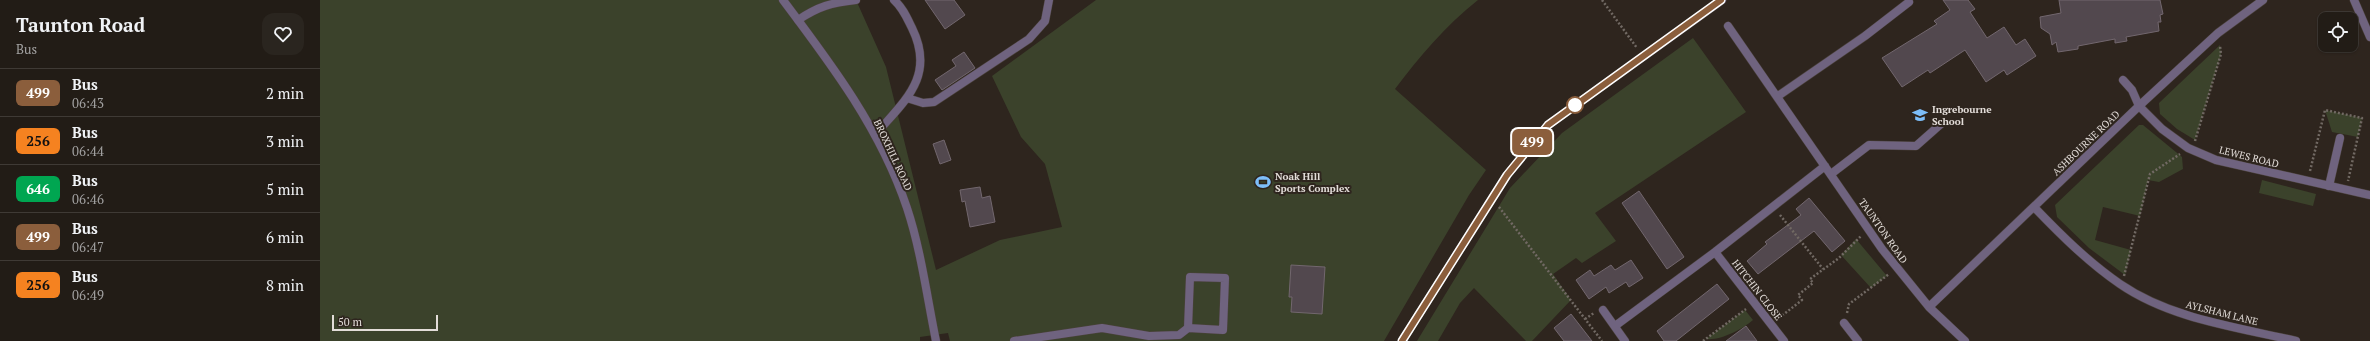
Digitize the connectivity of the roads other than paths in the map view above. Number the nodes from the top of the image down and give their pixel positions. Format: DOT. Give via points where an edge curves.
graph roads {
  1 [pos="783,0"];
  2 [pos="856,0"];
  3 [pos="894,0"];
  4 [pos="1049,0"];
  5 [pos="1722,0"];
  6 [pos="2263,0"];
  7 [pos="2354,0"];
  8 [pos="1909,2"];
  9 [pos="798,20"];
  10 [pos="1728,26"];
  11 [pos="2370,36"];
  12 [pos="2123,80"];
  13 [pos="1778,96"];
  14 [pos="907,98"];
  15 [pos="2139,106"];
  16 [pos="1942,123"];
  17 [pos="875,136"];
  18 [pos="2340,138"];
  19 [pos="1825,166"];
  20 [pos="1831,174"];
  21 [pos="2329,186"];
  22 [pos="2370,195"];
  23 [pos="2034,207"];
  24 [pos="1715,252"];
  25 [pos="1929,307"];
  26 [pos="1603,310"];
  27 [pos="1844,323"];
  28 [pos="1615,326"];
  29 [pos="1188,328"];
  30 [pos="1149,338"];
  31 [pos="2282,339"];
  32 [pos="1857,340"];
  33 [pos="936,341"];
  34 [pos="1014,341"];
  35 [pos="1402,341"];
  36 [pos="1625,341"];
  37 [pos="1784,341"];
  38 [pos="1965,341"];
  39 [pos="2296,341"];
  1 -- 9 [label="street, BROXHILL ROAD"];
  2 -- 9 [label="street" via="816,8"];
  3 -- 14 [label="street" via="900,5 909,22 922,55 920,72"];
  4 -- 14 [label="street" via="1046,21 1018,47 934,102 923,103"];
  5 -- 35 [label="street" via="1548,125 1526,149 1492,199"];
  6 -- 15 [label="street, ASHBOURNE ROAD" via="2218,33"];
  7 -- 11 [label="street"];
  8 -- 13 [label="street"];
  9 -- 17 [label="street, BROXHILL ROAD" via="841,77"];
  10 -- 13 [label="street, TAUNTON ROAD"];
  12 -- 15 [label="street, LEWES ROAD" via="2132,90"];
  13 -- 19 [label="street, TAUNTON ROAD"];
  14 -- 17 [label="street"];
  15 -- 21 [label="street, LEWES ROAD" via="2162,129 2190,148 2216,160"];
  15 -- 23 [label="street, ASHBOURNE ROAD"];
  16 -- 20 [label="street" via="1916,146 1868,145"];
  17 -- 33 [label="street, BROXHILL ROAD" via="907,208"];
  18 -- 21 [label="street"];
  19 -- 20 [label="street, TAUNTON ROAD"];
  19 -- 24 [label="street"];
  20 -- 25 [label="street, TAUNTON ROAD" via="1869,230"];
  21 -- 22 [label="street, LEWES ROAD"];
  23 -- 25 [label="street, ASHBOURNE ROAD"];
  23 -- 31 [label="street, AYLSHAM LANE" via="2074,248 2121,285 2154,302 2188,315"];
  24 -- 28 [label="street"];
  24 -- 37 [label="street, HITCHIN CLOSE"];
  25 -- 38 [label="street, TAUNTON ROAD"];
  26 -- 28 [label="street"];
  27 -- 32 [label="street"];
  28 -- 36 [label="street"];
  29 -- 29 [label="street" via="1190,277 1225,278 1223,330"];
  29 -- 30 [label="street" via="1179,335"];
  30 -- 34 [label="street" via="1102,328"];
  31 -- 39 [label="street, AYLSHAM LANE"];
}
